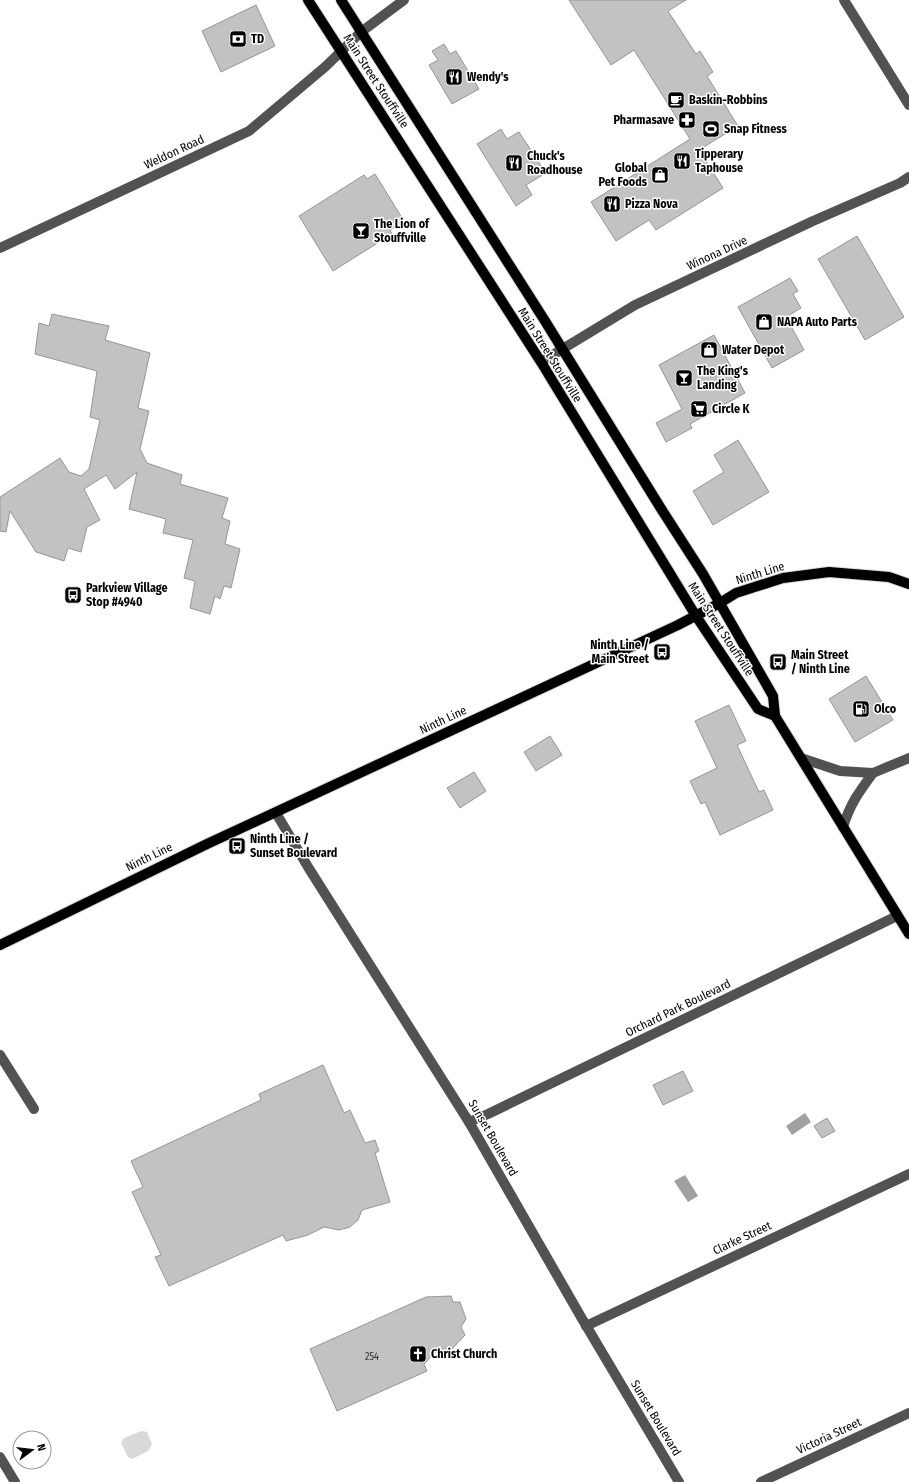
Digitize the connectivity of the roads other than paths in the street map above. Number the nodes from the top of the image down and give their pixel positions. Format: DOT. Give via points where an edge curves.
graph roads {
  1 [pos="308,0"];
  2 [pos="341,0"];
  3 [pos="404,0"];
  4 [pos="844,0"];
  5 [pos="361,32"];
  6 [pos="342,52"];
  7 [pos="909,105"];
  8 [pos="909,177"];
  9 [pos="0,248"];
  10 [pos="562,350"];
  11 [pos="541,362"];
  12 [pos="909,584"];
  13 [pos="720,603"];
  14 [pos="696,616"];
  15 [pos="775,716"];
  16 [pos="801,758"];
  17 [pos="909,758"];
  18 [pos="874,773"];
  19 [pos="276,813"];
  20 [pos="843,827"];
  21 [pos="898,916"];
  22 [pos="909,934"];
  23 [pos="0,945"];
  24 [pos="0,1055"];
  25 [pos="34,1109"];
  26 [pos="469,1122"];
  27 [pos="909,1174"];
  28 [pos="586,1326"];
  29 [pos="909,1413"];
  30 [pos="0,1457"];
  31 [pos="15,1482"];
  32 [pos="679,1482"];
  33 [pos="761,1482"];
  1 -- 6 [label="main road, Main Street Stouffville"];
  2 -- 5 [label="main road, Main Street Stouffville"];
  3 -- 5 [label="street, Weldon Road"];
  4 -- 7 [label="street"];
  5 -- 6 [label="street, Weldon Road"];
  5 -- 10 [label="main road, Main Street Stouffville"];
  6 -- 9 [label="street, Weldon Road" via="250,130"];
  6 -- 11 [label="main road, Main Street Stouffville"];
  8 -- 10 [label="street, Winona Drive" via="635,305"];
  10 -- 11 [label="street, Winona Drive"];
  10 -- 13 [label="main road, Main Street Stouffville"];
  11 -- 14 [label="main road, Main Street Stouffville"];
  12 -- 13 [label="main road, Ninth Line" via="889,577 829,572 783,578 736,593"];
  13 -- 14 [label="main road, Ninth Line"];
  13 -- 15 [label="main road, Main Street Stouffville" via="773,696"];
  14 -- 15 [label="main road, Main Street Stouffville" via="758,709"];
  14 -- 19 [label="main road, Ninth Line"];
  15 -- 16 [label="main road, Main Street Stouffville"];
  16 -- 18 [label="street" via="840,771"];
  16 -- 20 [label="main road, Main Street Stouffville"];
  17 -- 18 [label="street"];
  18 -- 20 [label="street" via="848,810"];
  19 -- 23 [label="main road, Ninth Line"];
  19 -- 26 [label="street, Sunset Boulevard"];
  20 -- 21 [label="main road, Main Street Stouffville"];
  21 -- 22 [label="main road, Main Street Stouffville"];
  21 -- 26 [label="street, Orchard Park Boulevard"];
  24 -- 25 [label="street"];
  26 -- 28 [label="street, Sunset Boulevard"];
  27 -- 28 [label="street, Clarke Street"];
  28 -- 32 [label="street, Sunset Boulevard"];
  29 -- 33 [label="street, Victoria Street"];
  30 -- 31 [label="street"];
}
